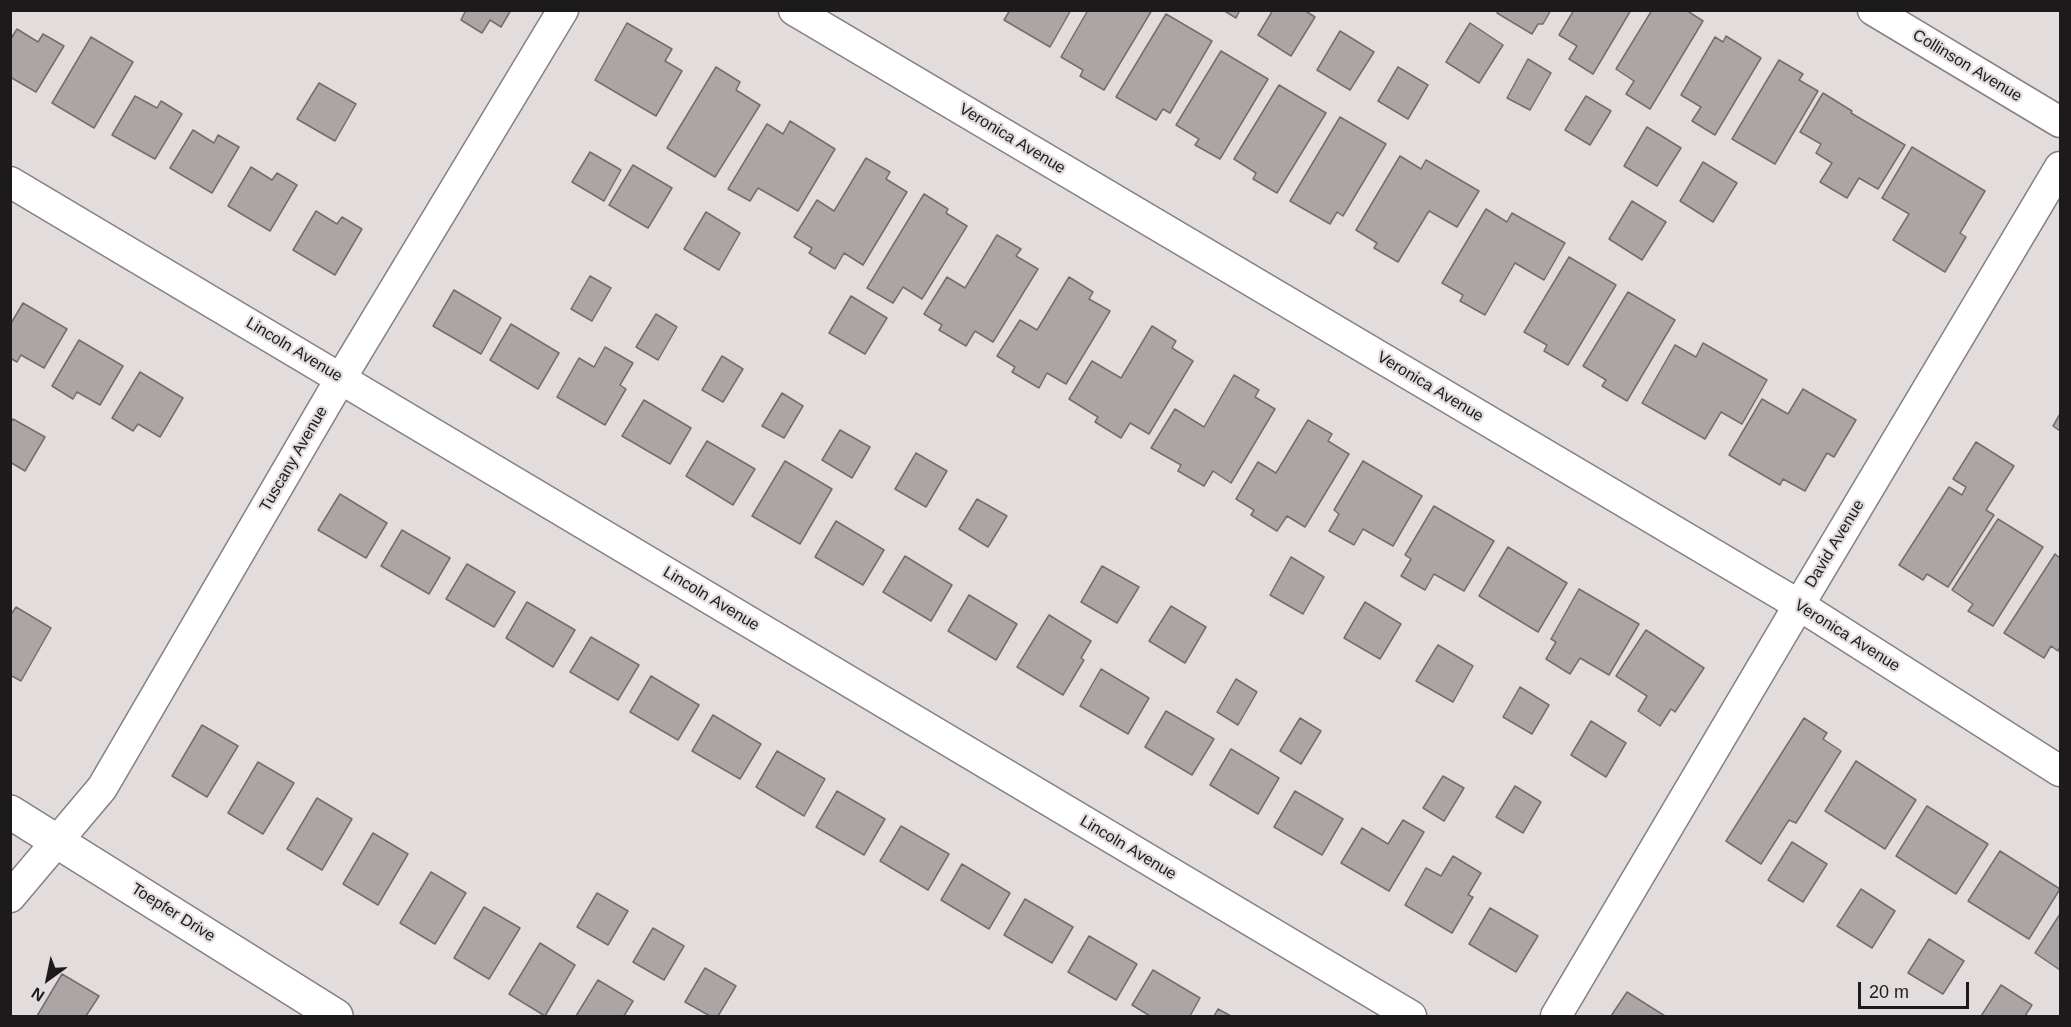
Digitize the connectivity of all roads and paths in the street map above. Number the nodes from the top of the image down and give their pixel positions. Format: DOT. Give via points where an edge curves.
graph roads {
  1 [pos="563,10"];
  2 [pos="794,10"];
  3 [pos="1873,10"];
  4 [pos="2061,122"];
  5 [pos="2061,167"];
  6 [pos="10,182"];
  7 [pos="341,378"];
  8 [pos="1799,605"];
  9 [pos="2061,771"];
  10 [pos="10,812"];
  11 [pos="59,841"];
  12 [pos="10,897"];
  13 [pos="336,1017"];
  14 [pos="1411,1017"];
  15 [pos="1556,1017"];
  1 -- 7 [label="street, Tuscany Avenue"];
  2 -- 8 [label="street, Veronica Avenue"];
  3 -- 4 [label="street, Collinson Avenue"];
  5 -- 8 [label="street, David Avenue"];
  6 -- 7 [label="street, Lincoln Avenue"];
  7 -- 11 [label="street, Tuscany Avenue" via="102,788"];
  7 -- 14 [label="street, Lincoln Avenue"];
  8 -- 9 [label="street, Veronica Avenue"];
  8 -- 15 [label="street, David Avenue"];
  10 -- 11 [label="street, Toepfer Drive"];
  11 -- 12 [label="street, Tuscany Avenue"];
  11 -- 13 [label="street, Toepfer Drive"];
}
